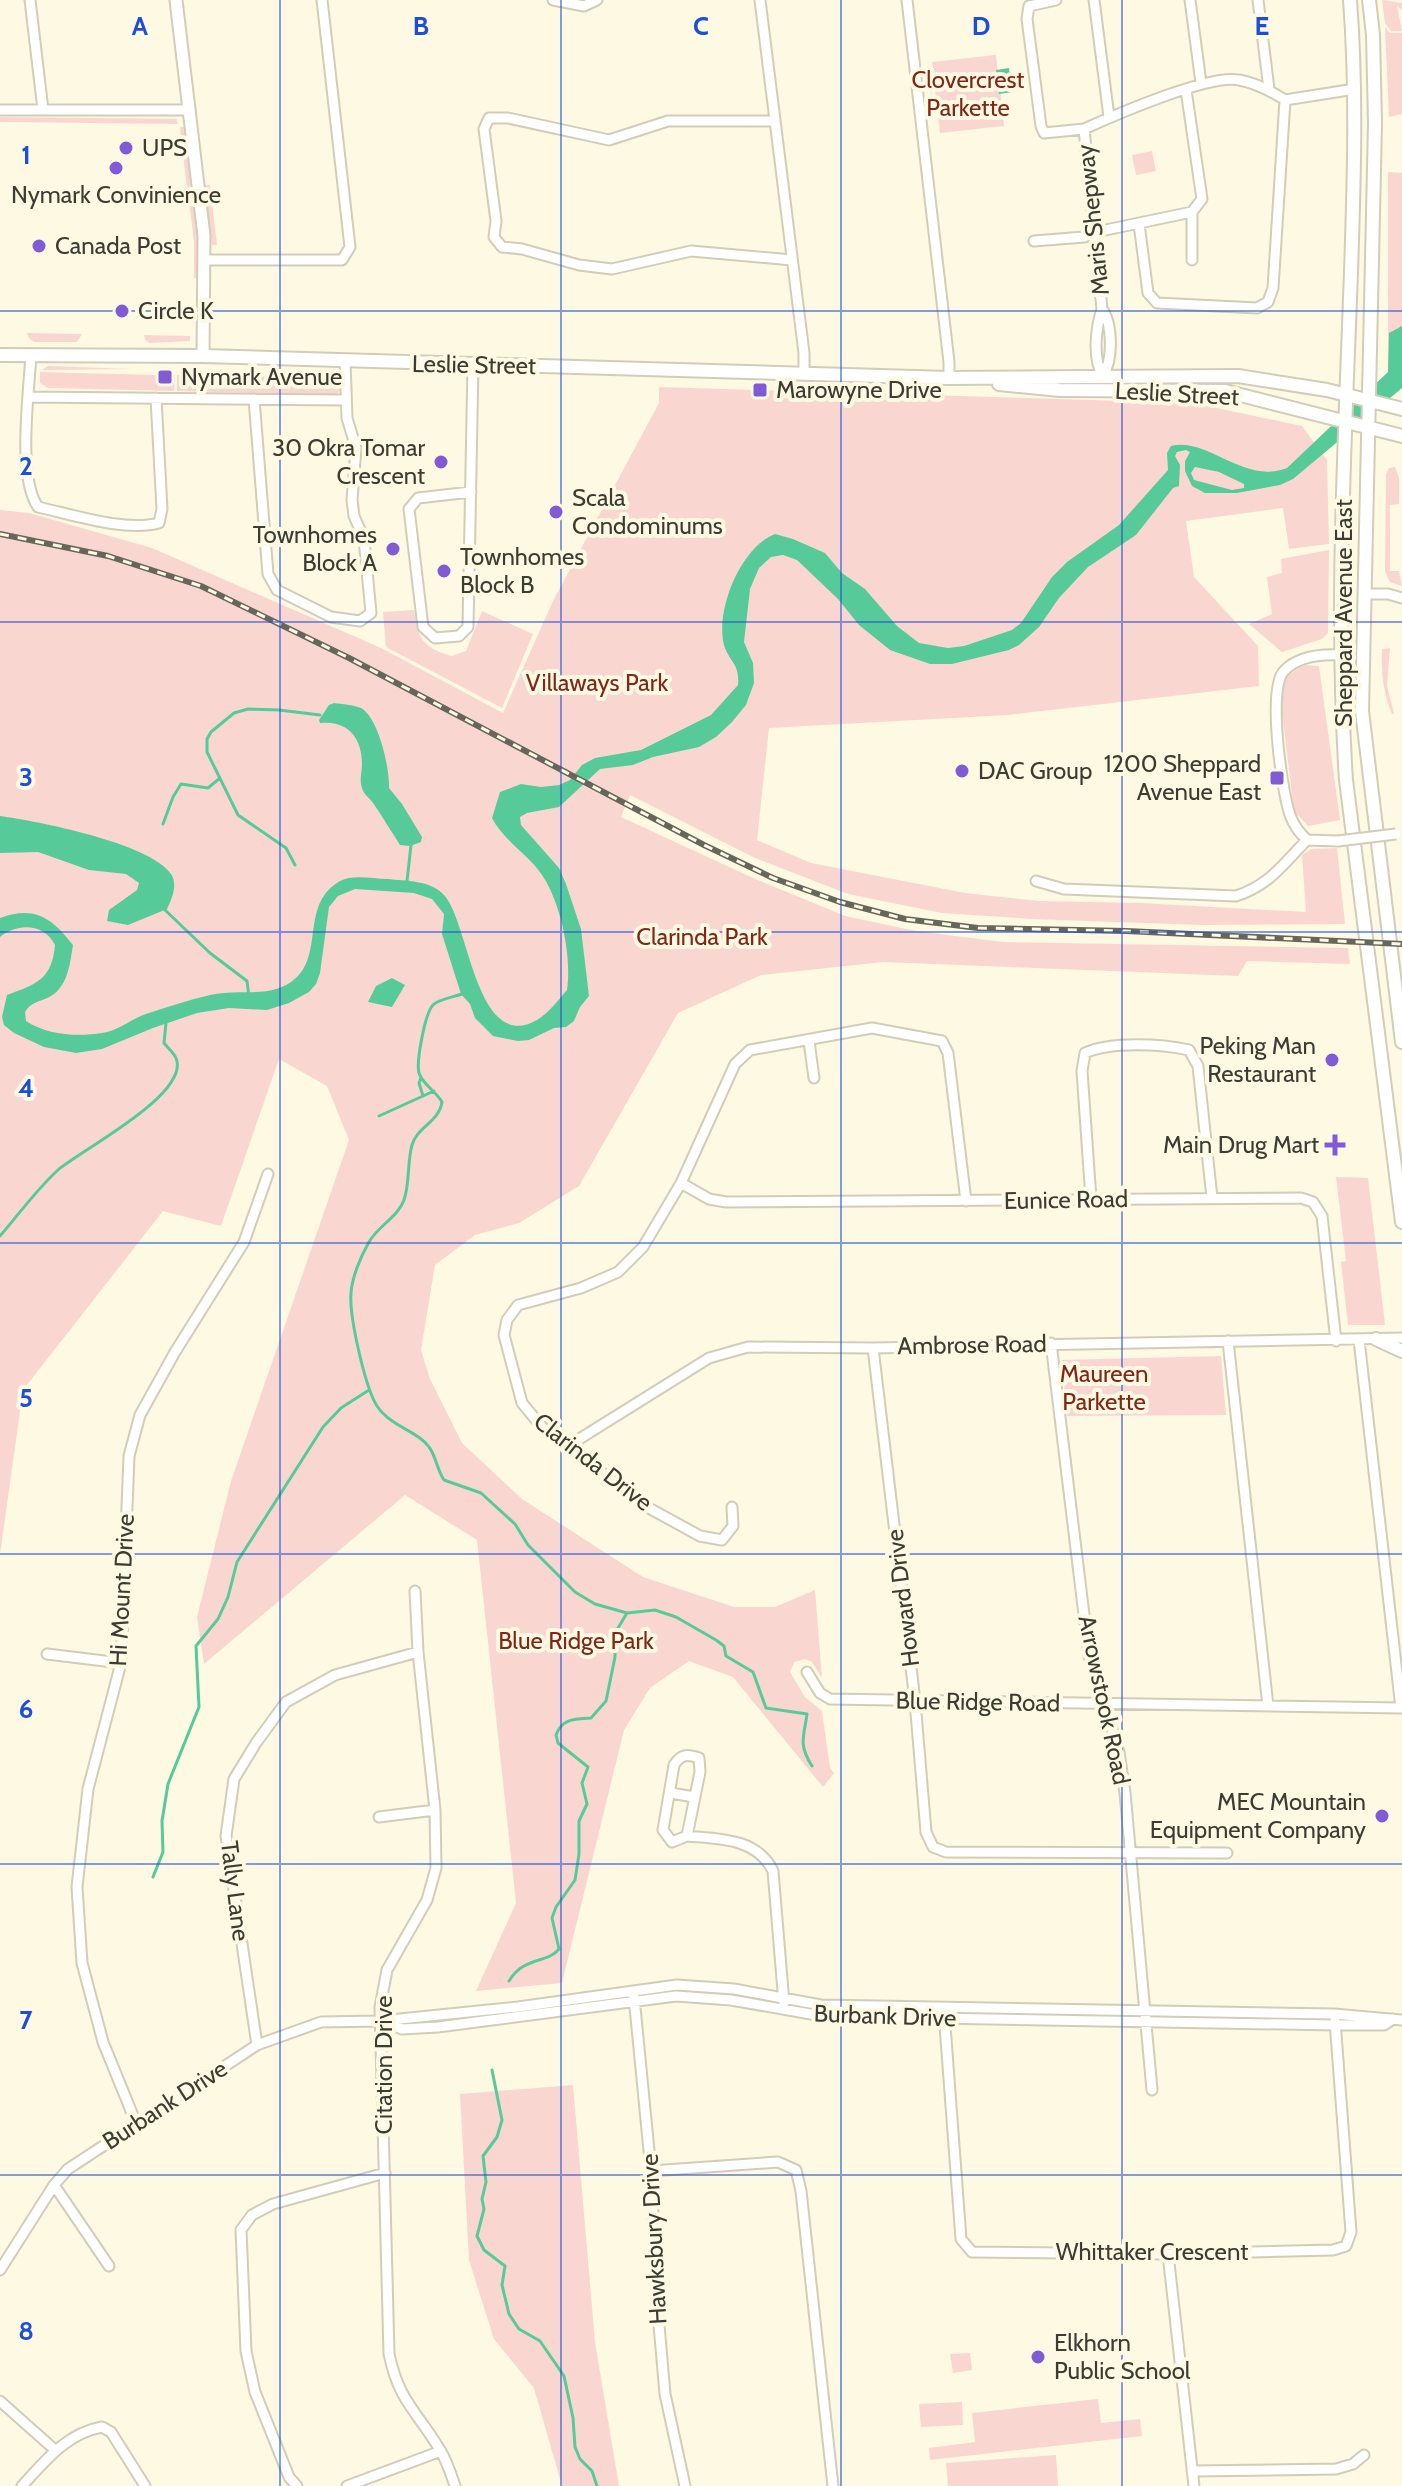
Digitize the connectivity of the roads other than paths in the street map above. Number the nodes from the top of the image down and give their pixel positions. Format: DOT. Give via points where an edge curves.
graph roads {
  1 [pos="30,0"];
  2 [pos="176,0"];
  3 [pos="322,0"];
  4 [pos="553,0"];
  5 [pos="597,0"];
  6 [pos="760,0"];
  7 [pos="907,0"];
  8 [pos="1056,0"];
  9 [pos="1094,0"];
  10 [pos="1190,0"];
  11 [pos="1258,0"];
  12 [pos="1350,0"];
  13 [pos="1369,0"];
  14 [pos="1201,83"];
  15 [pos="1269,89"];
  16 [pos="1355,89"];
  17 [pos="1186,90"];
  18 [pos="1285,100"];
  19 [pos="0,110"];
  20 [pos="43,110"];
  21 [pos="190,110"];
  22 [pos="1109,117"];
  23 [pos="774,121"];
  24 [pos="1084,129"];
  25 [pos="1192,212"];
  26 [pos="1139,224"];
  27 [pos="1096,232"];
  28 [pos="1034,241"];
  29 [pos="205,260"];
  30 [pos="792,260"];
  31 [pos="1192,260"];
  32 [pos="0,355"];
  33 [pos="31,355"];
  34 [pos="203,356"];
  35 [pos="345,361"];
  36 [pos="473,365"];
  37 [pos="804,373"];
  38 [pos="1103,375"];
  39 [pos="949,378"];
  40 [pos="1102,390"];
  41 [pos="1346,395"];
  42 [pos="29,397"];
  43 [pos="156,398"];
  44 [pos="254,399"];
  45 [pos="346,400"];
  46 [pos="1370,402"];
  47 [pos="1402,409"];
  48 [pos="1345,422"];
  49 [pos="1369,428"];
  50 [pos="1402,436"];
  51 [pos="471,492"];
  52 [pos="1366,594"];
  53 [pos="1402,598"];
  54 [pos="1341,655"];
  55 [pos="1399,833"];
  56 [pos="1307,840"];
  57 [pos="1036,881"];
  58 [pos="809,1041"];
  59 [pos="1402,1042"];
  60 [pos="814,1078"];
  61 [pos="268,1174"];
  62 [pos="681,1183"];
  63 [pos="1212,1198"];
  64 [pos="1091,1199"];
  65 [pos="966,1201"];
  66 [pos="1402,1222"];
  67 [pos="1402,1338"];
  68 [pos="1376,1339"];
  69 [pos="1359,1340"];
  70 [pos="1228,1341"];
  71 [pos="1336,1341"];
  72 [pos="1051,1343"];
  73 [pos="873,1348"];
  74 [pos="1402,1351"];
  75 [pos="568,1446"];
  76 [pos="732,1507"];
  77 [pos="415,1591"];
  78 [pos="418,1652"];
  79 [pos="47,1654"];
  80 [pos="121,1663"];
  81 [pos="807,1672"];
  82 [pos="915,1701"];
  83 [pos="1104,1704"];
  84 [pos="1268,1706"];
  85 [pos="1401,1708"];
  86 [pos="671,1793"];
  87 [pos="694,1797"];
  88 [pos="435,1810"];
  89 [pos="379,1817"];
  90 [pos="687,1836"];
  91 [pos="1130,1853"];
  92 [pos="1227,1853"];
  93 [pos="634,1996"];
  94 [pos="783,1999"];
  95 [pos="1144,2010"];
  96 [pos="784,2011"];
  97 [pos="944,2013"];
  98 [pos="1334,2014"];
  99 [pos="1398,2020"];
  100 [pos="380,2021"];
  101 [pos="1145,2022"];
  102 [pos="1335,2025"];
  103 [pos="257,2045"];
  104 [pos="1152,2090"];
  105 [pos="136,2123"];
  106 [pos="651,2171"];
  107 [pos="385,2173"];
  108 [pos="54,2185"];
  109 [pos="1168,2254"];
  110 [pos="109,2266"];
  111 [pos="0,2270"];
  112 [pos="0,2401"];
  113 [pos="55,2450"];
  114 [pos="441,2451"];
  115 [pos="1364,2455"];
  116 [pos="1192,2471"];
  117 [pos="22,2486"];
  118 [pos="145,2486"];
  119 [pos="297,2486"];
  120 [pos="347,2486"];
  121 [pos="455,2486"];
  122 [pos="685,2486"];
  123 [pos="833,2486"];
  124 [pos="1194,2486"];
  1 -- 20 [label="street"];
  2 -- 21 [label="street"];
  3 -- 29 [label="street" via="350,247 342,260"];
  4 -- 5 [label="street" via="584,6"];
  6 -- 23 [label="street"];
  7 -- 39 [label="street"];
  8 -- 24 [label="street" via="1029,6 1027,19 1041,126 1044,133"];
  9 -- 22 [label="street"];
  10 -- 14 [label="street"];
  11 -- 15 [label="street"];
  12 -- 16 [label="main road, Sheppard Avenue East"];
  13 -- 46 [label="main road, Sheppard Avenue East" via="1375,123"];
  14 -- 15 [label="street, Maris Shepway" via="1237,79"];
  14 -- 17 [label="street, Maris Shepway"];
  15 -- 18 [label="street, Maris Shepway"];
  16 -- 18 [label="street"];
  16 -- 41 [label="main road, Sheppard Avenue East"];
  17 -- 22 [label="street, Maris Shepway"];
  17 -- 25 [label="street" via="1202,199"];
  18 -- 26 [label="street" via="1268,302 1257,308 1157,303 1148,293"];
  19 -- 20 [label="street"];
  20 -- 21 [label="street"];
  21 -- 29 [label="street"];
  22 -- 24 [label="street, Maris Shepway"];
  23 -- 30 [label="street"];
  23 -- 30 [label="street" via="668,121 609,140 489,118 484,129 494,237 502,247 612,269 691,251"];
  24 -- 27 [label="street, Maris Shepway"];
  25 -- 26 [label="street"];
  25 -- 31 [label="street"];
  26 -- 27 [label="street"];
  27 -- 28 [label="street"];
  27 -- 38 [label="street, Maris Shepway" via="1102,309 1097,367"];
  29 -- 34 [label="street"];
  30 -- 37 [label="street"];
  32 -- 33 [label="main road, Leslie Street"];
  33 -- 34 [label="main road, Leslie Street"];
  33 -- 42 [label="street"];
  34 -- 35 [label="main road, Leslie Street"];
  35 -- 36 [label="main road, Leslie Street"];
  35 -- 45 [label="street"];
  36 -- 37 [label="main road, Leslie Street"];
  36 -- 51 [label="street"];
  37 -- 39 [label="main road, Leslie Street"];
  38 -- 39 [label="main road, Leslie Street"];
  38 -- 40 [label="street, Maris Shepway"];
  38 -- 41 [label="main road, Leslie Street" via="1238,376"];
  39 -- 40 [label="main road, Leslie Street"];
  40 -- 48 [label="main road, Leslie Street" via="1225,391"];
  41 -- 46 [label="main road, Leslie Street"];
  41 -- 48 [label="main road, Sheppard Avenue East"];
  42 -- 43 [label="street"];
  42 -- 43 [label="street" via="25,429 32,497 38,507 145,526 159,523 162,509"];
  43 -- 44 [label="street"];
  44 -- 45 [label="street"];
  44 -- 45 [label="street" via="268,574 277,590 331,617 360,621 371,613 364,539 352,500 356,448"];
  46 -- 47 [label="main road, Leslie Street"];
  46 -- 49 [label="main road, Sheppard Avenue East"];
  48 -- 49 [label="main road, Leslie Street"];
  48 -- 54 [label="main road, Sheppard Avenue East"];
  49 -- 50 [label="main road, Leslie Street"];
  49 -- 52 [label="main road, Sheppard Avenue East"];
  51 -- 51 [label="street" via="468,627 459,636 435,638 423,627 409,509 418,498"];
  52 -- 53 [label="street"];
  52 -- 59 [label="main road, Sheppard Avenue East" via="1362,711"];
  54 -- 56 [label="street" via="1302,659 1283,671 1277,683 1287,807"];
  54 -- 66 [label="main road, Sheppard Avenue East" via="1346,780"];
  55 -- 56 [label="street, bridge"];
  56 -- 57 [label="street" via="1273,877 1236,896 1064,889"];
  58 -- 60 [label="street"];
  58 -- 62 [label="street, Clarinda Drive" via="750,1050 735,1064"];
  58 -- 65 [label="street, Clarinda Drive" via="872,1028 942,1041 948,1053"];
  61 -- 80 [label="street, Hi Mount Drive" via="244,1242 140,1415 129,1456"];
  62 -- 65 [label="street, Eunice Road" via="726,1202"];
  62 -- 75 [label="street, Clarinda Drive" via="643,1247 618,1272 518,1305 507,1320 504,1335 522,1403"];
  63 -- 64 [label="street, Eunice Road"];
  63 -- 64 [label="street" via="1198,1066 1189,1050 1169,1046 1097,1047 1085,1053"];
  63 -- 71 [label="street, Eunice Road" via="1289,1197 1313,1202 1322,1216"];
  64 -- 65 [label="street, Eunice Road"];
  67 -- 68 [label="street, Ambrose Road"];
  68 -- 69 [label="street, Ambrose Road"];
  68 -- 74 [label="main road"];
  69 -- 71 [label="street, Ambrose Road"];
  69 -- 85 [label="street"];
  70 -- 71 [label="street, Ambrose Road"];
  70 -- 72 [label="street, Ambrose Road"];
  70 -- 84 [label="street"];
  72 -- 73 [label="street, Ambrose Road"];
  72 -- 83 [label="street, Arrowstook Road" via="1089,1656"];
  73 -- 75 [label="street, Ambrose Road" via="748,1347 709,1358"];
  73 -- 82 [label="street, Howard Drive"];
  75 -- 76 [label="street, Clarinda Drive" via="647,1507 700,1536 722,1540 733,1526"];
  77 -- 78 [label="street, Citation Drive"];
  78 -- 88 [label="street, Citation Drive"];
  78 -- 103 [label="street, Tally Lane" via="335,1675 286,1702 234,1779 226,1836"];
  79 -- 80 [label="street"];
  80 -- 105 [label="street, Hi Mount Drive" via="88,1789 77,1887 82,1963 103,2042"];
  81 -- 82 [label="street, Blue Ridge Road" via="830,1699"];
  82 -- 83 [label="street, Blue Ridge Road"];
  82 -- 91 [label="street, Howard Drive" via="926,1832 933,1847 946,1852"];
  83 -- 84 [label="street, Blue Ridge Road"];
  83 -- 91 [label="street, Arrowstook Road" via="1119,1752"];
  84 -- 85 [label="street, Blue Ridge Road"];
  86 -- 87 [label="street"];
  86 -- 87 [label="street" via="674,1765 689,1754 699,1758"];
  86 -- 90 [label="street" via="663,1830 672,1842"];
  87 -- 90 [label="street"];
  88 -- 89 [label="street"];
  88 -- 100 [label="street, Citation Drive" via="436,1868 427,1900 387,1970"];
  90 -- 94 [label="street" via="745,1844 766,1855 773,1871"];
  91 -- 92 [label="street"];
  91 -- 95 [label="street, Arrowstook Road"];
  93 -- 94 [label="street, Burbank Drive" via="677,1985"];
  93 -- 96 [label="street, Burbank Drive" via="731,2000"];
  93 -- 100 [label="street, Burbank Drive" via="438,2027 402,2029"];
  93 -- 106 [label="street, Hawksbury Drive"];
  94 -- 96 [label="street"];
  94 -- 97 [label="street, Burbank Drive"];
  95 -- 97 [label="street, Burbank Drive"];
  95 -- 98 [label="street, Burbank Drive"];
  95 -- 101 [label="street, Arrowstook Road"];
  96 -- 97 [label="street, Burbank Drive" via="822,2016"];
  97 -- 101 [label="street, Burbank Drive"];
  97 -- 109 [label="street, Whittaker Crescent" via="961,2239 972,2252"];
  98 -- 99 [label="street, Burbank Drive"];
  98 -- 102 [label="street, Whittaker Crescent"];
  99 -- 102 [label="street, Burbank Drive"];
  100 -- 103 [label="street, Burbank Drive" via="321,2022"];
  100 -- 107 [label="street, Citation Drive"];
  101 -- 102 [label="street, Burbank Drive"];
  101 -- 104 [label="street, Arrowstook Road"];
  102 -- 109 [label="street, Whittaker Crescent" via="1351,2232 1346,2246"];
  103 -- 105 [label="street, Burbank Drive"];
  105 -- 108 [label="street, Burbank Drive" via="68,2169"];
  106 -- 122 [label="street, Hawksbury Drive" via="665,2394"];
  106 -- 123 [label="street" via="778,2162 796,2170"];
  107 -- 114 [label="street, Citation Drive" via="389,2354 412,2412"];
  107 -- 119 [label="street" via="273,2204 252,2215 241,2230 246,2351 255,2392"];
  108 -- 110 [label="street"];
  108 -- 111 [label="street, Burbank Drive"];
  109 -- 116 [label="street"];
  112 -- 113 [label="street"];
  113 -- 117 [label="street"];
  113 -- 118 [label="street" via="102,2427 111,2432"];
  114 -- 120 [label="street"];
  114 -- 121 [label="street, Citation Drive"];
  115 -- 116 [label="street" via="1336,2469"];
  116 -- 124 [label="street"];
}
